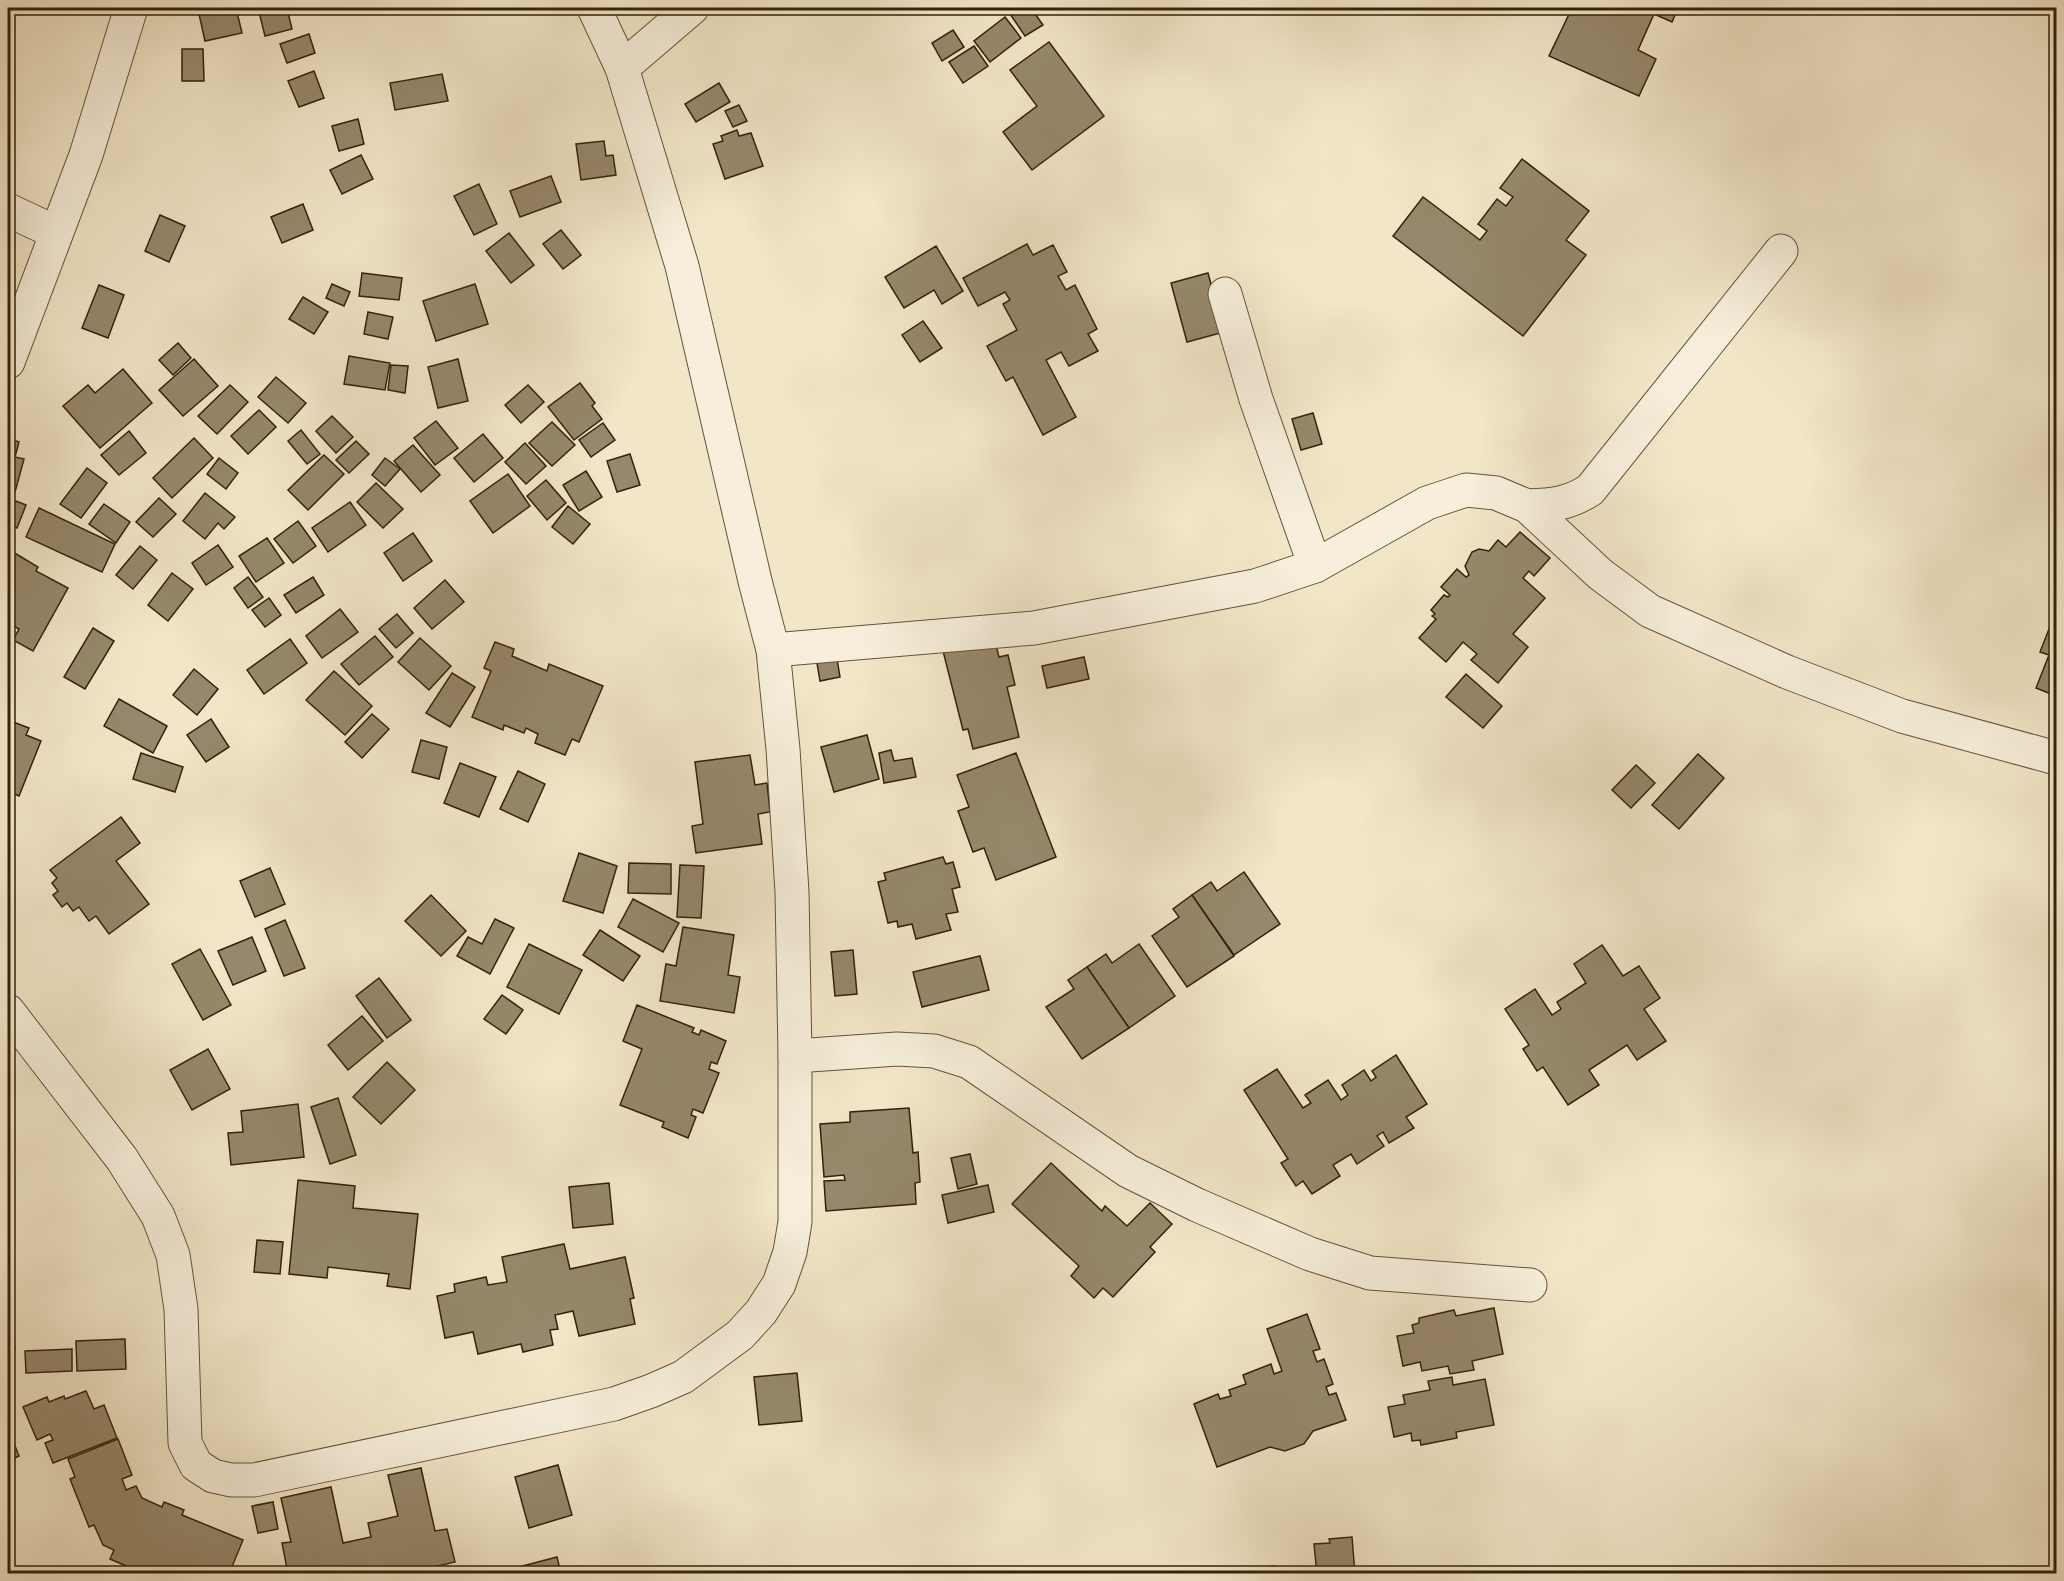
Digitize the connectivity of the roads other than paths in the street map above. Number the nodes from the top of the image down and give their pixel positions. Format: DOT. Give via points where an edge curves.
graph roads {
  1 [pos="131,8"];
  2 [pos="594,8"];
  3 [pos="692,8"];
  4 [pos="622,68"];
  5 [pos="8,210"];
  6 [pos="55,232"];
  7 [pos="1781,251"];
  8 [pos="1225,294"];
  9 [pos="8,362"];
  10 [pos="1527,506"];
  11 [pos="1315,566"];
  12 [pos="773,650"];
  13 [pos="2056,758"];
  14 [pos="8,1011"];
  15 [pos="795,1056"];
  16 [pos="1530,1285"];
  1 -- 6 [label="street" via="86,155"];
  2 -- 4 [label="street"];
  3 -- 4 [label="street"];
  4 -- 12 [label="street" via="682,266"];
  5 -- 6 [label="street"];
  6 -- 9 [label="street"];
  7 -- 10 [label="street" via="1590,490 1562,504"];
  8 -- 11 [label="street" via="1256,399"];
  10 -- 11 [label="street" via="1496,493 1466,490 1427,503"];
  10 -- 13 [label="street" via="1600,574 1650,611 1787,672 1902,716"];
  11 -- 12 [label="street" via="1255,586 1034,628"];
  12 -- 15 [label="street" via="792,892"];
  14 -- 15 [label="street" via="122,1159 158,1216 173,1255 181,1309 185,1443 196,1465 213,1476 231,1480 254,1480 614,1404 682,1377 715,1355 761,1312 778,1284 790,1252 795,1222"];
  15 -- 16 [label="street" via="897,1049 942,1053 969,1062 1128,1171 1310,1254 1370,1273"];
}
